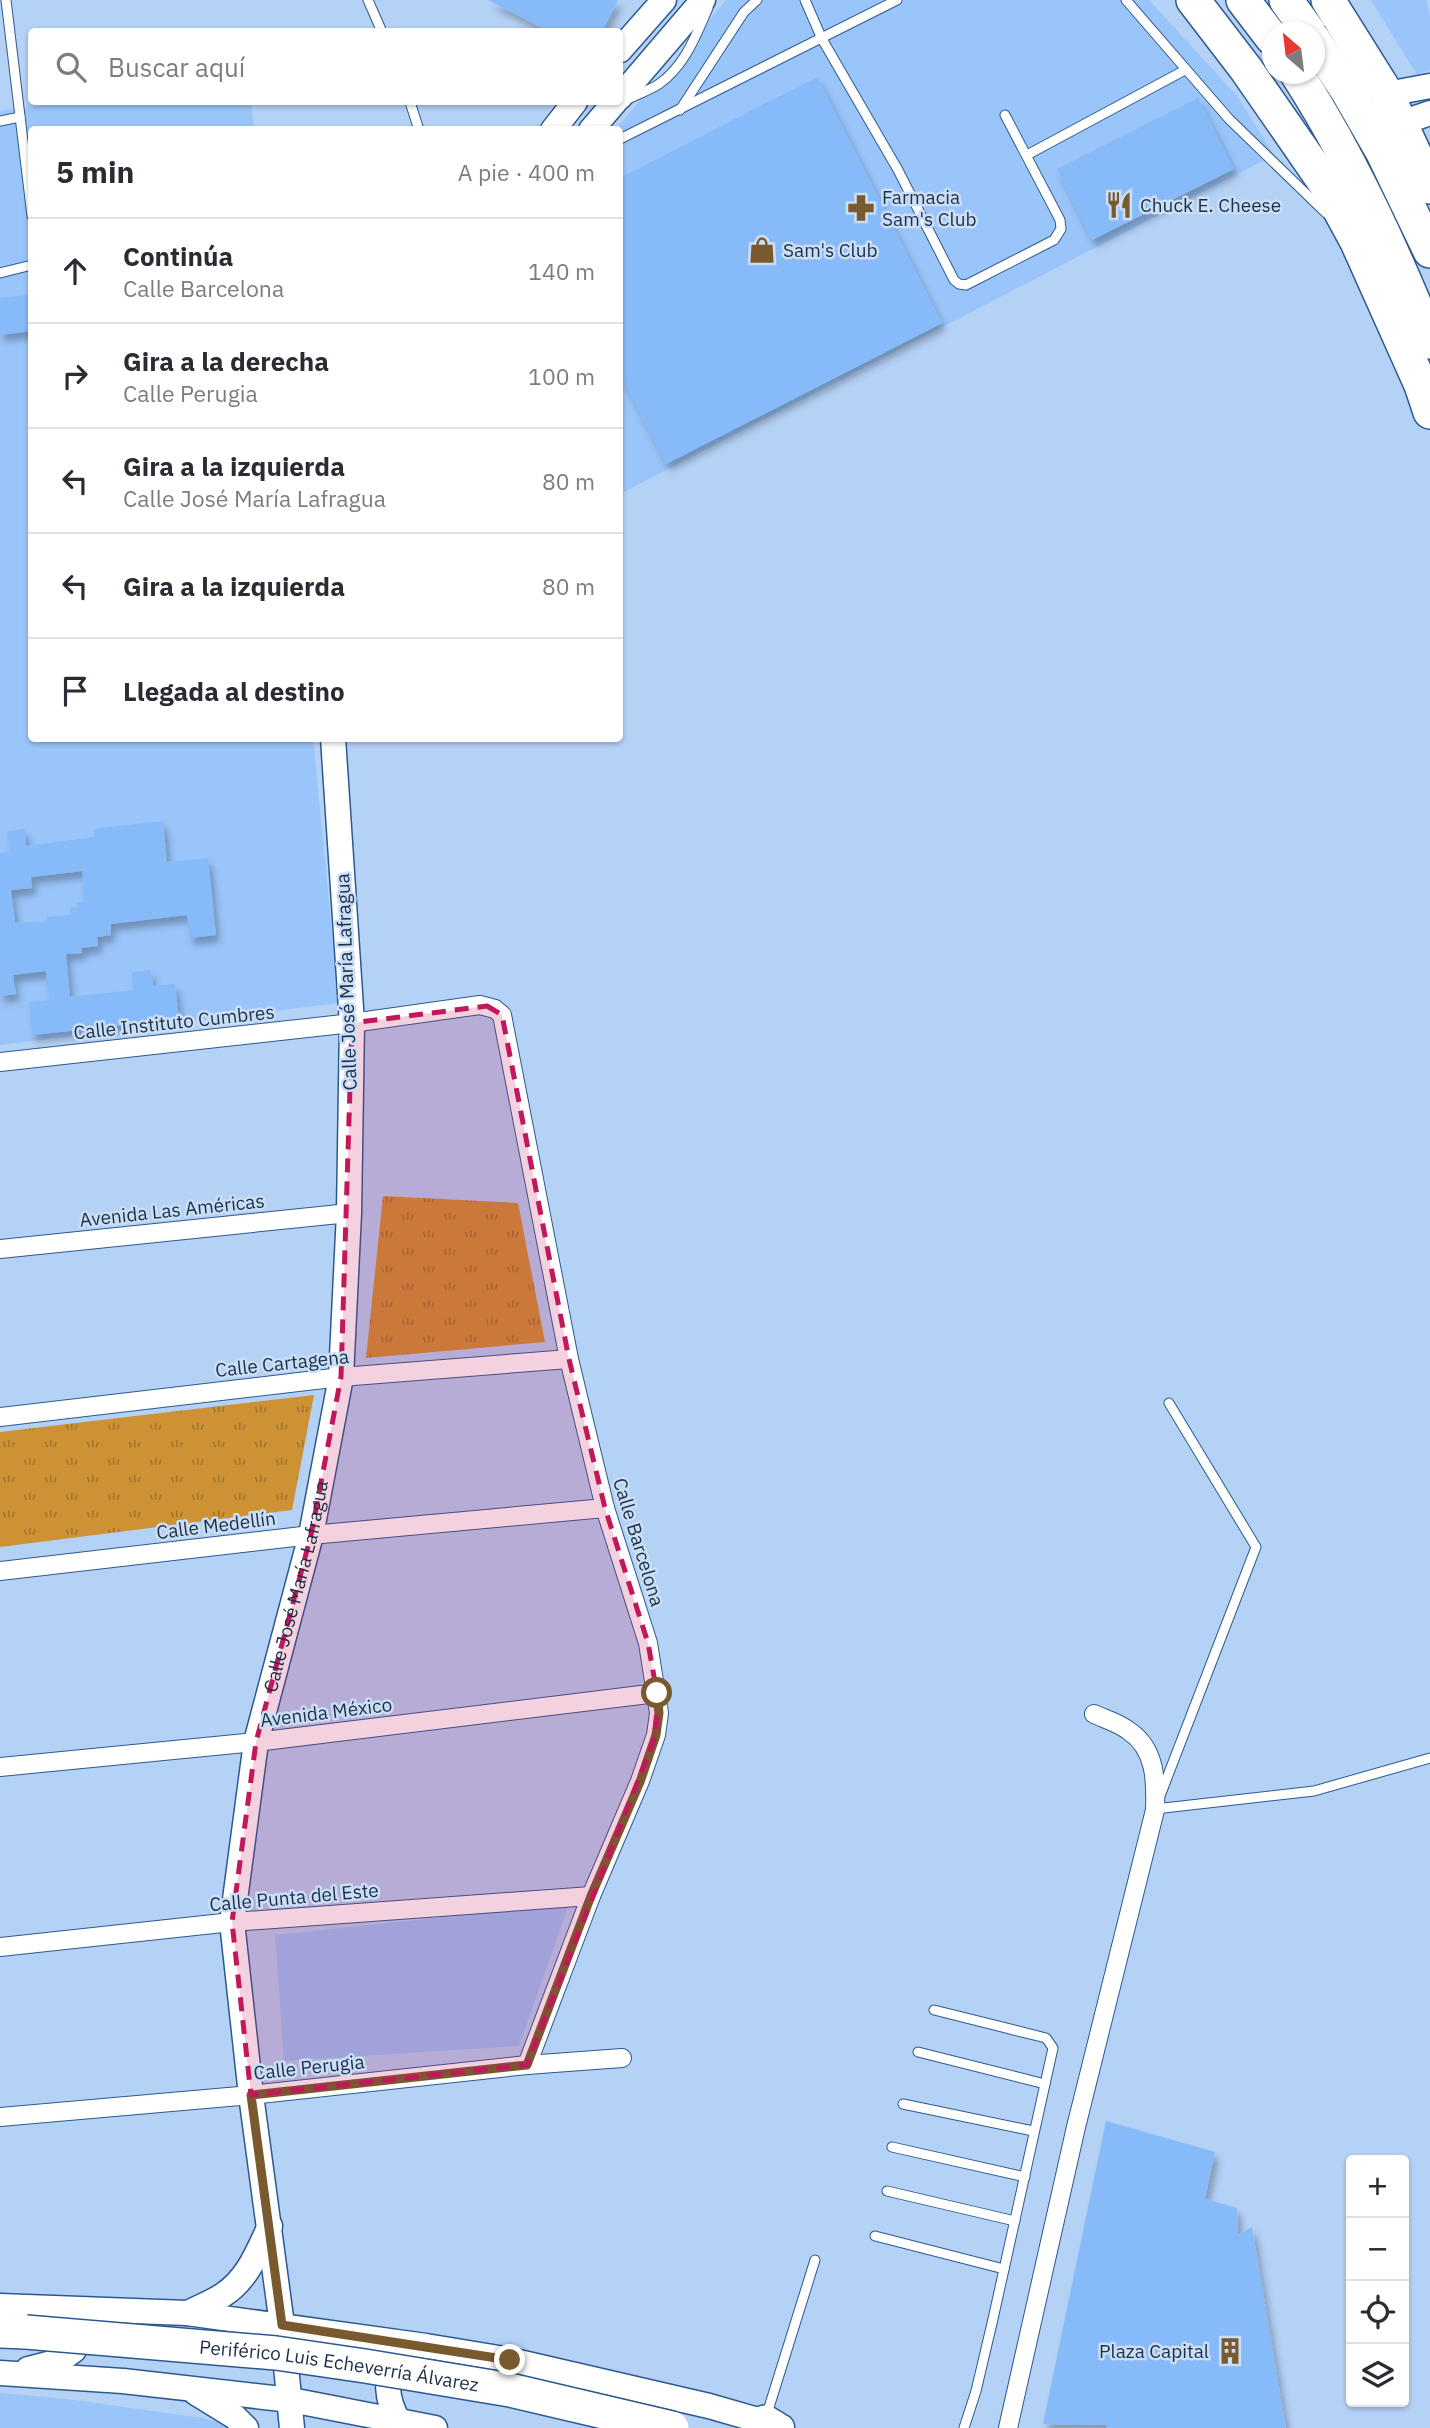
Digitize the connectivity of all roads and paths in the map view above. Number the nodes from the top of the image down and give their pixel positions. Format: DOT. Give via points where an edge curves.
graph roads {
  1 [pos="6,0"];
  2 [pos="368,0"];
  3 [pos="664,0"];
  4 [pos="704,0"];
  5 [pos="712,0"];
  6 [pos="757,0"];
  7 [pos="804,0"];
  8 [pos="897,0"];
  9 [pos="1126,0"];
  10 [pos="1193,0"];
  11 [pos="1243,0"];
  12 [pos="1286,0"];
  13 [pos="1328,0"];
  14 [pos="1301,21"];
  15 [pos="1262,25"];
  16 [pos="380,28"];
  17 [pos="822,38"];
  18 [pos="623,47"];
  19 [pos="1325,57"];
  20 [pos="1185,70"];
  21 [pos="1303,84"];
  22 [pos="1430,86"];
  23 [pos="623,93"];
  24 [pos="1387,94"];
  25 [pos="623,99"];
  26 [pos="411,105"];
  27 [pos="573,105"];
  28 [pos="612,105"];
  29 [pos="680,110"];
  30 [pos="1005,116"];
  31 [pos="20,117"];
  32 [pos="1416,118"];
  33 [pos="0,121"];
  34 [pos="418,126"];
  35 [pos="556,126"];
  36 [pos="594,126"];
  37 [pos="623,138"];
  38 [pos="1027,155"];
  39 [pos="28,183"];
  40 [pos="1430,187"];
  41 [pos="1357,242"];
  42 [pos="1430,251"];
  43 [pos="28,266"];
  44 [pos="0,273"];
  45 [pos="1430,342"];
  46 [pos="1430,412"];
  47 [pos="333,742"];
  48 [pos="502,1015"];
  49 [pos="352,1023"];
  50 [pos="0,1062"];
  51 [pos="349,1213"];
  52 [pos="0,1249"];
  53 [pos="569,1359"];
  54 [pos="341,1377"];
  55 [pos="1169,1403"];
  56 [pos="0,1417"];
  57 [pos="605,1508"];
  58 [pos="311,1535"];
  59 [pos="0,1571"];
  60 [pos="657,1693"];
  61 [pos="1094,1714"];
  62 [pos="256,1742"];
  63 [pos="1430,1758"];
  64 [pos="0,1768"];
  65 [pos="1155,1811"];
  66 [pos="591,1896"];
  67 [pos="232,1923"];
  68 [pos="0,1947"];
  69 [pos="934,2010"];
  70 [pos="918,2052"];
  71 [pos="622,2058"];
  72 [pos="527,2065"];
  73 [pos="1045,2084"];
  74 [pos="251,2095"];
  75 [pos="903,2104"];
  76 [pos="0,2117"];
  77 [pos="1033,2131"];
  78 [pos="892,2147"];
  79 [pos="1025,2177"];
  80 [pos="887,2190"];
  81 [pos="1015,2221"];
  82 [pos="270,2225"];
  83 [pos="875,2236"];
  84 [pos="815,2260"];
  85 [pos="1004,2269"];
  86 [pos="187,2313"];
  87 [pos="282,2325"];
  88 [pos="6,2341"];
  89 [pos="426,2346"];
  90 [pos="190,2389"];
  91 [pos="291,2400"];
  92 [pos="399,2421"];
  93 [pos="775,2426"];
  94 [pos="246,2428"];
  95 [pos="292,2428"];
  96 [pos="435,2428"];
  97 [pos="573,2428"];
  98 [pos="672,2428"];
  99 [pos="964,2428"];
  100 [pos="1007,2428"];
  1 -- 31 [label="lane"];
  2 -- 16 [label="lane"];
  3 -- 18 [label="main road"];
  4 -- 23 [label="main road"];
  5 -- 25 [label="lane" via="691,47 671,72 656,86"];
  6 -- 29 [label="lane" via="744,12"];
  7 -- 17 [label="lane"];
  8 -- 17 [label="lane"];
  9 -- 20 [label="lane"];
  10 -- 41 [label="highway" via="1325,183"];
  11 -- 15 [label="highway"];
  12 -- 14 [label="highway"];
  13 -- 24 [label="highway"];
  17 -- 29 [label="lane"];
  17 -- 38 [label="lane" via="959,284 966,285 1058,236 1060,220"];
  19 -- 42 [label="highway" via="1383,152"];
  20 -- 38 [label="lane"];
  20 -- 41 [label="lane" via="1229,119"];
  21 -- 45 [label="highway" via="1352,169"];
  22 -- 24 [label="main road"];
  24 -- 32 [label="highway"];
  26 -- 34 [label="lane"];
  27 -- 35 [label="main road"];
  28 -- 36 [label="main road"];
  29 -- 37 [label="lane"];
  30 -- 38 [label="lane"];
  31 -- 33 [label="lane"];
  31 -- 39 [label="lane"];
  32 -- 40 [label="highway"];
  41 -- 46 [label="highway"];
  43 -- 44 [label="lane"];
  47 -- 49 [label="main road, Calle José María Lafragua"];
  48 -- 49 [label="street, Calle Instituto Cumbres" via="480,1005"];
  48 -- 53 [label="street, Calle Barcelona"];
  49 -- 50 [label="street, Calle Instituto Cumbres"];
  49 -- 51 [label="main road, Calle José María Lafragua"];
  51 -- 52 [label="street, Avenida Las Américas"];
  51 -- 54 [label="main road, Calle José María Lafragua"];
  53 -- 54 [label="street, Calle Cartagena"];
  53 -- 57 [label="street, Calle Barcelona"];
  54 -- 56 [label="street, Calle Cartagena"];
  54 -- 58 [label="main road, Calle José María Lafragua"];
  55 -- 65 [label="lane" via="1256,1547"];
  57 -- 58 [label="street, Calle Medellín"];
  57 -- 60 [label="street, Calle Barcelona" via="648,1643"];
  58 -- 59 [label="street, Calle Medellín"];
  58 -- 62 [label="main road, Calle José María Lafragua"];
  60 -- 62 [label="street, Avenida México"];
  60 -- 66 [label="street, Calle Barcelona" via="656,1735"];
  61 -- 65 [label="street" via="1129,1731 1144,1746 1156,1775"];
  62 -- 64 [label="street, Avenida México"];
  62 -- 67 [label="main road, Calle José María Lafragua"];
  63 -- 65 [label="lane" via="1314,1791"];
  65 -- 100 [label="street"];
  66 -- 67 [label="street, Calle Punta del Este"];
  66 -- 72 [label="street, Calle Barcelona"];
  67 -- 68 [label="street, Calle Punta del Este"];
  67 -- 74 [label="main road, Calle José María Lafragua"];
  69 -- 73 [label="lane" via="1046,2038 1053,2054"];
  70 -- 73 [label="lane"];
  71 -- 72 [label="street, Calle Perugia"];
  72 -- 74 [label="street, Calle Perugia"];
  73 -- 77 [label="lane"];
  74 -- 76 [label="street, Calle Perugia"];
  74 -- 82 [label="main road, Calle José María Lafragua"];
  75 -- 77 [label="lane"];
  77 -- 79 [label="lane"];
  78 -- 79 [label="lane"];
  79 -- 81 [label="lane"];
  80 -- 81 [label="lane"];
  81 -- 85 [label="lane"];
  82 -- 86 [label="main road" via="243,2277 224,2295"];
  82 -- 87 [label="main road, Calle José María Lafragua"];
  83 -- 85 [label="lane"];
  84 -- 93 [label="lane"];
  85 -- 99 [label="lane"];
  86 -- 87 [label="main road"];
  86 -- 88 [label="main road"];
  87 -- 89 [label="main road"];
  87 -- 91 [label="main road, Calle José María Lafragua"];
  88 -- 90 [label="main road" via="123,2381"];
  88 -- 97 [label="highway, Periférico Luis Echeverría Álvarez" via="274,2374"];
  88 -- 98 [label="highway, Periférico Luis Echeverría Álvarez, bridge" via="276,2353 510,2389"];
  89 -- 92 [label="main road" via="394,2364 387,2387"];
  89 -- 93 [label="main road" via="536,2366"];
  90 -- 91 [label="main road"];
  90 -- 94 [label="main road"];
  91 -- 92 [label="main road"];
  91 -- 95 [label="main road, Calle José María Lafragua"];
  92 -- 96 [label="main road"];
}
